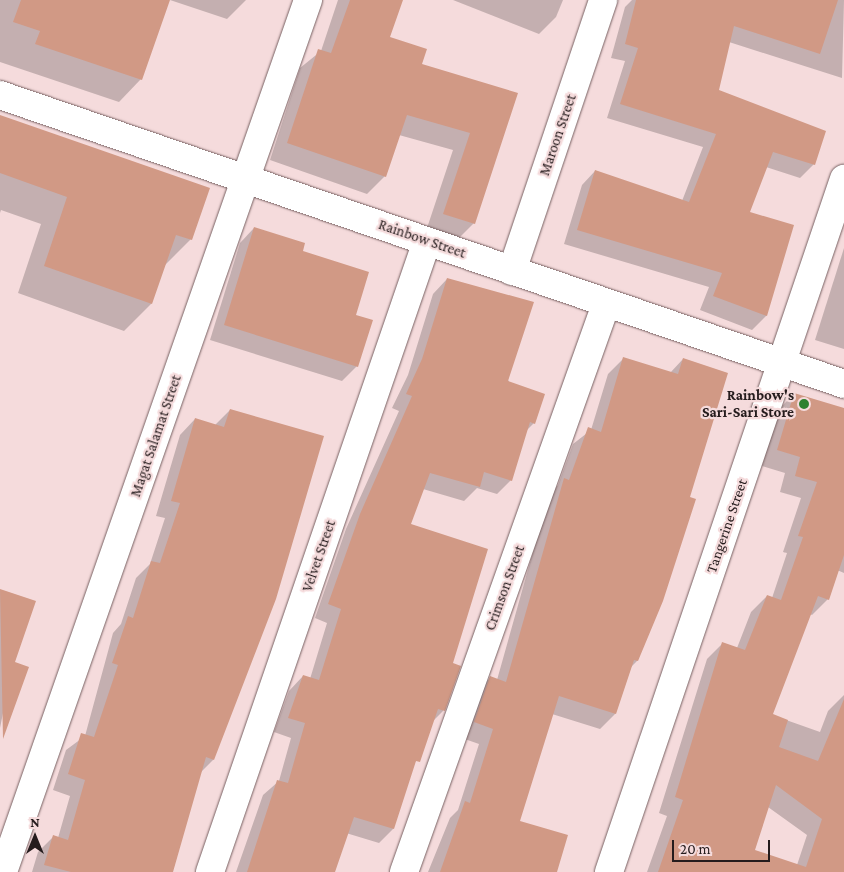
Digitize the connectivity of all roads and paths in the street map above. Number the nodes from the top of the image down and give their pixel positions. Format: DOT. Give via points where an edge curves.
graph roads {
  1 [pos="308,0"];
  2 [pos="603,0"];
  3 [pos="0,94"];
  4 [pos="247,178"];
  5 [pos="844,179"];
  6 [pos="427,241"];
  7 [pos="512,271"];
  8 [pos="606,304"];
  9 [pos="782,363"];
  10 [pos="844,384"];
  11 [pos="3,872"];
  12 [pos="210,872"];
  13 [pos="404,872"];
  14 [pos="609,872"];
  1 -- 4 [label="street, Magat Salamat Street"];
  2 -- 7 [label="street, Maroon Street"];
  3 -- 4 [label="street, Rainbow Street"];
  4 -- 6 [label="street, Rainbow Street"];
  4 -- 11 [label="street, Magat Salamat Street"];
  5 -- 9 [label="street, Tangerine Street"];
  6 -- 7 [label="street, Rainbow Street"];
  6 -- 12 [label="street, Velvet Street"];
  7 -- 8 [label="street, Rainbow Street"];
  8 -- 9 [label="street, Rainbow Street"];
  8 -- 13 [label="street, Crimson Street"];
  9 -- 10 [label="street, Rainbow Street"];
  9 -- 14 [label="street, Tangerine Street"];
}
